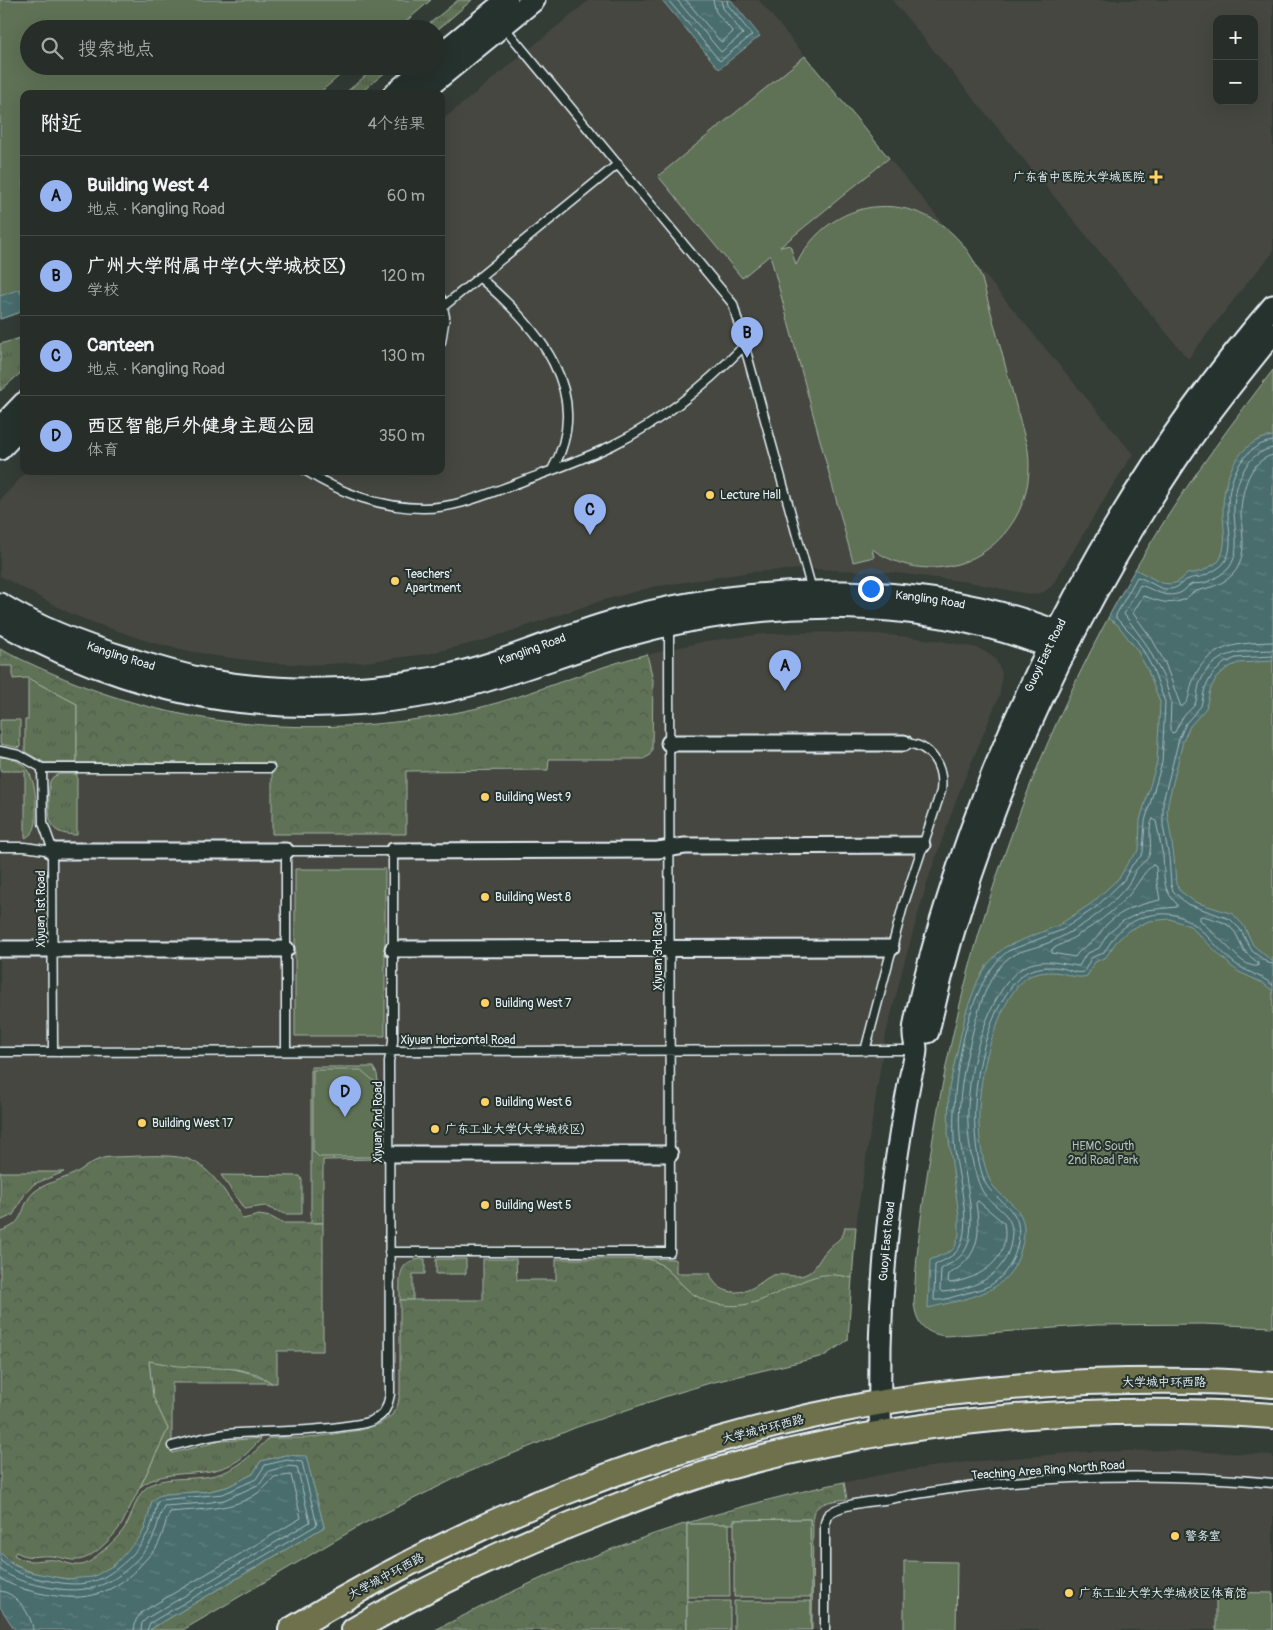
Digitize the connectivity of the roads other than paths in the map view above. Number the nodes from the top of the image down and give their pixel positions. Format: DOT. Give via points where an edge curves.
graph roads {
  1 [pos="507,0"];
  2 [pos="534,0"];
  3 [pos="503,25"];
  4 [pos="445,51"];
  5 [pos="445,73"];
  6 [pos="416,75"];
  7 [pos="442,75"];
  8 [pos="399,90"];
  9 [pos="424,90"];
  10 [pos="618,164"];
  11 [pos="478,277"];
  12 [pos="445,300"];
  13 [pos="1273,306"];
  14 [pos="1273,333"];
  15 [pos="745,345"];
  16 [pos="20,407"];
  17 [pos="0,428"];
  18 [pos="20,428"];
  19 [pos="0,449"];
  20 [pos="552,470"];
  21 [pos="313,475"];
  22 [pos="812,592"];
  23 [pos="0,604"];
  24 [pos="0,622"];
  25 [pos="669,625"];
  26 [pos="1061,643"];
  27 [pos="904,742"];
  28 [pos="669,743"];
  29 [pos="0,750"];
  30 [pos="42,768"];
  31 [pos="270,768"];
  32 [pos="922,845"];
  33 [pos="0,847"];
  34 [pos="669,848"];
  35 [pos="286,850"];
  36 [pos="393,850"];
  37 [pos="52,851"];
  38 [pos="669,948"];
  39 [pos="891,948"];
  40 [pos="0,949"];
  41 [pos="53,949"];
  42 [pos="286,949"];
  43 [pos="393,949"];
  44 [pos="865,1050"];
  45 [pos="916,1050"];
  46 [pos="670,1051"];
  47 [pos="0,1052"];
  48 [pos="53,1052"];
  49 [pos="286,1052"];
  50 [pos="392,1052"];
  51 [pos="389,1154"];
  52 [pos="670,1154"];
  53 [pos="389,1252"];
  54 [pos="1273,1385"];
  55 [pos="879,1403"];
  56 [pos="1273,1416"];
  57 [pos="881,1433"];
  58 [pos="172,1446"];
  59 [pos="1273,1484"];
  60 [pos="291,1630"];
  61 [pos="354,1630"];
  62 [pos="825,1630"];
  1 -- 4 [label="street"];
  2 -- 3 [label="street"];
  3 -- 5 [label="street"];
  3 -- 10 [label="lane"];
  6 -- 8 [label="street"];
  7 -- 9 [label="street"];
  10 -- 11 [label="lane"];
  10 -- 15 [label="lane" via="732,303"];
  11 -- 12 [label="lane"];
  11 -- 20 [label="lane" via="526,322 559,372 565,391 567,426 562,450"];
  13 -- 26 [label="street, Guoyi East Road" via="1214,379 1157,461 1092,566"];
  14 -- 26 [label="street, Guoyi East Road" via="1178,457 1088,607"];
  15 -- 20 [label="lane" via="703,386 662,416 614,444"];
  15 -- 22 [label="lane"];
  16 -- 17 [label="street"];
  18 -- 19 [label="street"];
  20 -- 21 [label="lane" via="468,501 423,508 364,498 331,486"];
  22 -- 23 [label="street, Kangling Road" via="746,596 682,605 614,621 504,659 442,676 375,686 315,689 246,686 182,674 90,646 46,629"];
  22 -- 26 [label="street, Kangling Road" via="887,595 954,604 1010,616"];
  24 -- 25 [label="street, Kangling Road" via="90,663 157,685 218,699 290,705 378,702 463,687 617,638"];
  25 -- 26 [label="street, Kangling Road" via="772,610 842,608 951,619"];
  25 -- 28 [label="lane, Xiyuan 3rd Road"];
  26 -- 45 [label="street, Guoyi East Road" via="994,771 957,872 922,992 913,1033"];
  27 -- 28 [label="street"];
  27 -- 32 [label="lane" via="929,752 938,762 942,776 940,797"];
  28 -- 34 [label="lane, Xiyuan 3rd Road"];
  29 -- 30 [label="lane" via="19,755"];
  30 -- 31 [label="lane"];
  30 -- 37 [label="lane, Xiyuan 1st Road" via="43,822"];
  32 -- 34 [label="street"];
  32 -- 39 [label="lane"];
  33 -- 37 [label="lane"];
  34 -- 36 [label="street"];
  34 -- 38 [label="lane, Xiyuan 3rd Road"];
  35 -- 36 [label="lane"];
  35 -- 37 [label="street"];
  35 -- 42 [label="lane"];
  36 -- 43 [label="lane, Xiyuan 2nd Road"];
  37 -- 41 [label="lane, Xiyuan 1st Road"];
  38 -- 39 [label="street"];
  38 -- 43 [label="street"];
  38 -- 46 [label="lane, Xiyuan 3rd Road"];
  39 -- 44 [label="lane"];
  40 -- 41 [label="street"];
  41 -- 42 [label="street"];
  41 -- 48 [label="lane, Xiyuan 1st Road"];
  42 -- 49 [label="lane"];
  43 -- 50 [label="lane, Xiyuan 2nd Road"];
  44 -- 45 [label="lane, Xiyuan Horizontal Road"];
  44 -- 46 [label="lane, Xiyuan Horizontal Road"];
  45 -- 55 [label="street, Guoyi East Road" via="888,1223"];
  46 -- 50 [label="lane, Xiyuan Horizontal Road"];
  46 -- 52 [label="lane, Xiyuan 3rd Road"];
  47 -- 48 [label="lane, Xiyuan Horizontal Road"];
  48 -- 49 [label="lane, Xiyuan Horizontal Road"];
  49 -- 50 [label="lane, Xiyuan Horizontal Road"];
  50 -- 51 [label="lane, Xiyuan 2nd Road" via="389,1061"];
  51 -- 52 [label="street"];
  51 -- 53 [label="lane, Xiyuan 2nd Road"];
  52 -- 53 [label="lane, Xiyuan 3rd Road" via="670,1252"];
  53 -- 58 [label="lane, Xiyuan 2nd Road" via="390,1394 388,1404 378,1418 321,1430 216,1435"];
  54 -- 55 [label="main road, 大学城中环西路" via="1165,1381 1040,1384"];
  55 -- 57 [label="street, Guoyi East Road"];
  55 -- 60 [label="main road, 大学城中环西路" via="701,1445 555,1495 438,1548"];
  56 -- 57 [label="main road" via="1179,1412 1084,1414 965,1422"];
  57 -- 61 [label="main road" via="730,1466 665,1488 480,1564 398,1604"];
  59 -- 62 [label="lane, Teaching Area Ring North Road" via="1183,1476 1067,1477 991,1483 838,1508 828,1514 825,1524"];
}
